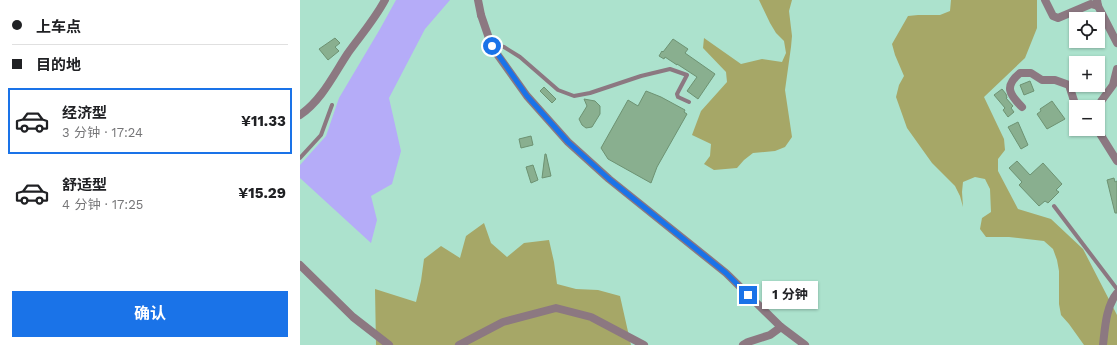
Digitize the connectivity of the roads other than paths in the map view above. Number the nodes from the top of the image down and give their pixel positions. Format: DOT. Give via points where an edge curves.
graph roads {
  1 [pos="385,0"];
  2 [pos="478,0"];
  3 [pos="1045,0"];
  4 [pos="1097,3"];
  5 [pos="1117,43"];
  6 [pos="491,44"];
  7 [pos="1117,71"];
  8 [pos="1074,100"];
  9 [pos="1102,100"];
  10 [pos="689,102"];
  11 [pos="332,105"];
  12 [pos="1022,107"];
  13 [pos="300,116"];
  14 [pos="1101,136"];
  15 [pos="300,158"];
  16 [pos="1117,161"];
  17 [pos="1054,206"];
  18 [pos="300,265"];
  19 [pos="1117,289"];
  20 [pos="1117,293"];
  21 [pos="782,327"];
  22 [pos="390,345"];
  23 [pos="459,345"];
  24 [pos="644,345"];
  25 [pos="743,345"];
  26 [pos="805,345"];
  27 [pos="1103,345"];
  1 -- 13 [label="street" via="378,14 320,95"];
  2 -- 6 [label="street"];
  3 -- 4 [label="street" via="1053,16 1058,18"];
  4 -- 5 [label="street"];
  6 -- 10 [label="lane" via="504,47 558,90 574,96 670,69 682,72 687,75 677,94"];
  6 -- 21 [label="street" via="527,96 568,142 609,179 726,273"];
  7 -- 9 [label="street" via="1113,85"];
  8 -- 12 [label="street" via="1069,85 1055,80 1042,80 1031,73 1020,73 1012,79 1010,87 1013,97"];
  11 -- 15 [label="lane" via="321,135"];
  14 -- 16 [label="street"];
  17 -- 19 [label="lane"];
  18 -- 22 [label="street" via="353,317"];
  20 -- 27 [label="street" via="1108,312"];
  21 -- 25 [label="street" via="770,335"];
  21 -- 26 [label="street"];
  23 -- 24 [label="street" via="503,322 556,308 591,317"];
}
